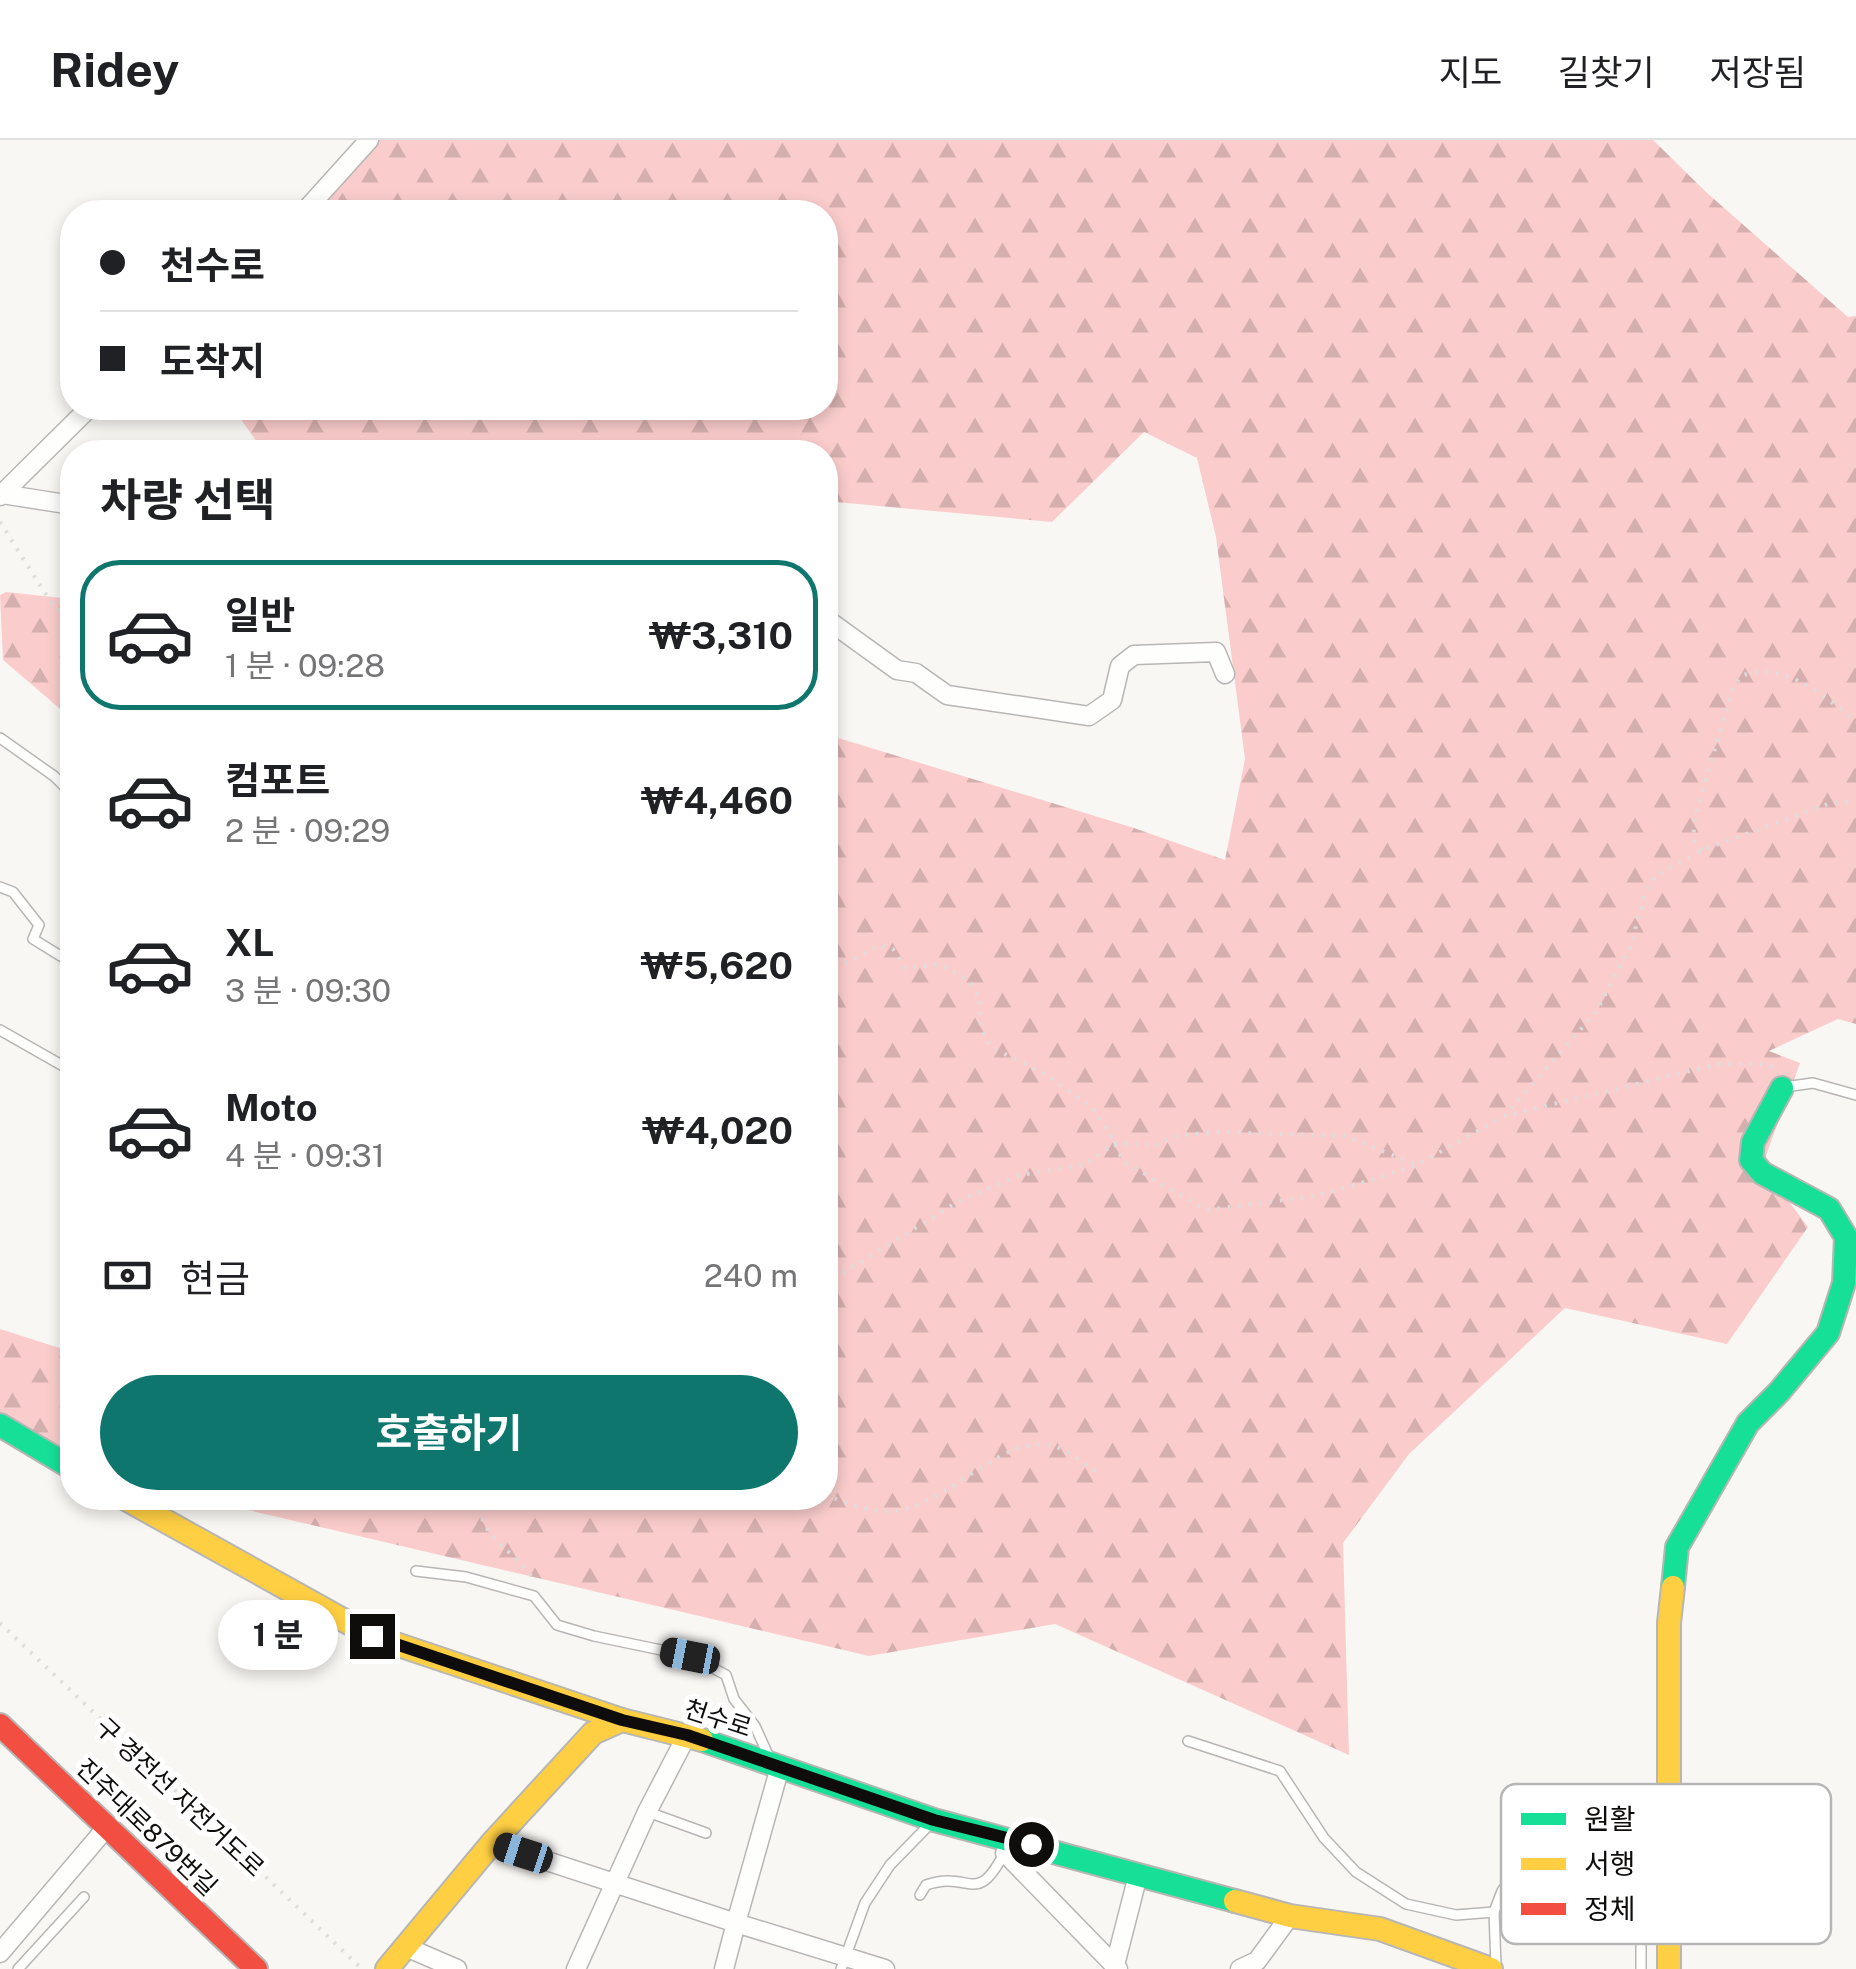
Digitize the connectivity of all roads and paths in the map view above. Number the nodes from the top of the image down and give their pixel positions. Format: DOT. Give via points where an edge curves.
graph roads {
  1 [pos="369,140"];
  2 [pos="315,200"];
  3 [pos="77,420"];
  4 [pos="1,495"];
  5 [pos="60,504"];
  6 [pos="0,522"];
  7 [pos="60,610"];
  8 [pos="838,628"];
  9 [pos="1225,674"];
  10 [pos="1856,722"];
  11 [pos="0,738"];
  12 [pos="60,782"];
  13 [pos="1856,800"];
  14 [pos="1702,850"];
  15 [pos="0,887"];
  16 [pos="60,956"];
  17 [pos="838,962"];
  18 [pos="0,1030"];
  19 [pos="60,1064"];
  20 [pos="1782,1088"];
  21 [pos="1856,1094"];
  22 [pos="1504,1116"];
  23 [pos="1116,1144"];
  24 [pos="1417,1165"];
  25 [pos="838,1276"];
  26 [pos="0,1425"];
  27 [pos="60,1461"];
  28 [pos="1095,1471"];
  29 [pos="838,1500"];
  30 [pos="146,1510"];
  31 [pos="479,1510"];
  32 [pos="416,1571"];
  33 [pos="534,1596"];
  34 [pos="0,1623"];
  35 [pos="622,1720"];
  36 [pos="0,1725"];
  37 [pos="687,1735"];
  38 [pos="1188,1741"];
  39 [pos="776,1766"];
  40 [pos="1669,1784"];
  41 [pos="647,1812"];
  42 [pos="934,1820"];
  43 [pos="106,1827"];
  44 [pos="706,1834"];
  45 [pos="492,1843"];
  46 [pos="1008,1846"];
  47 [pos="1138,1876"];
  48 [pos="616,1884"];
  49 [pos="1501,1894"];
  50 [pos="920,1895"];
  51 [pos="84,1898"];
  52 [pos="1494,1912"];
  53 [pos="1290,1916"];
  54 [pos="736,1923"];
  55 [pos="1640,1944"];
  56 [pos="2,1947"];
  57 [pos="406,1947"];
  58 [pos="842,1964"];
  59 [pos="1252,1966"];
  60 [pos="1116,1968"];
  61 [pos="18,1969"];
  62 [pos="256,1969"];
  63 [pos="362,1969"];
  64 [pos="388,1969"];
  65 [pos="457,1969"];
  66 [pos="576,1969"];
  67 [pos="724,1969"];
  68 [pos="885,1969"];
  69 [pos="1493,1969"];
  70 [pos="1641,1969"];
  1 -- 2 [label="street"];
  3 -- 4 [label="street"];
  4 -- 5 [label="street"];
  6 -- 7 [label="path"];
  8 -- 9 [label="street" via="896,670 916,673 947,694 1071,714 1089,716 1112,700 1120,666 1134,655 1216,652"];
  10 -- 14 [label="path" via="1785,675 1741,676 1695,816 1693,838"];
  11 -- 12 [label="lane"];
  13 -- 14 [label="path"];
  14 -- 22 [label="path" via="1650,882 1631,945 1596,1012"];
  15 -- 16 [label="lane" via="13,892 38,925 33,939"];
  17 -- 23 [label="path" via="880,945 906,968 938,964 969,980 991,1048 1092,1107"];
  18 -- 19 [label="lane"];
  20 -- 21 [label="lane" via="1812,1083"];
  20 -- 22 [label="path" via="1776,1067 1719,1064"];
  20 -- 40 [label="street" via="1753,1142 1751,1160 1836,1218 1846,1236 1844,1283 1828,1333 1748,1423 1677,1548 1669,1622"];
  22 -- 24 [label="path"];
  23 -- 24 [label="path" via="1156,1145 1218,1132 1346,1136"];
  23 -- 24 [label="path" via="1123,1161 1206,1210 1335,1192"];
  23 -- 25 [label="path" via="1083,1165 1021,1174 964,1198"];
  26 -- 27 [label="street"];
  28 -- 29 [label="path" via="1045,1444 1011,1451 906,1512 874,1512"];
  30 -- 35 [label="street, 천수로" via="372,1636"];
  31 -- 33 [label="path" via="482,1524 526,1568"];
  32 -- 33 [label="lane"];
  33 -- 39 [label="lane" via="558,1625 690,1656 726,1675 734,1700"];
  34 -- 63 [label="path, 구 경전선 자전거도로"];
  35 -- 37 [label="street, 천수로"];
  35 -- 45 [label="street" via="593,1733"];
  36 -- 43 [label="street, 진주대로879번길"];
  37 -- 39 [label="street, 천수로"];
  37 -- 41 [label="street"];
  38 -- 52 [label="lane" via="1280,1772 1356,1872 1406,1904 1456,1915"];
  39 -- 42 [label="street, 천수로"];
  39 -- 54 [label="street"];
  41 -- 44 [label="lane"];
  41 -- 48 [label="street"];
  42 -- 46 [label="street, 천수로"];
  42 -- 58 [label="lane" via="890,1865 866,1902"];
  43 -- 56 [label="street"];
  43 -- 62 [label="street, 진주대로879번길"];
  45 -- 48 [label="street"];
  45 -- 57 [label="street"];
  46 -- 47 [label="street, 천수로"];
  46 -- 50 [label="lane" via="992,1877 978,1886 936,1882"];
  46 -- 60 [label="street"];
  47 -- 53 [label="street, 천수로"];
  47 -- 60 [label="street"];
  48 -- 54 [label="street"];
  48 -- 66 [label="street"];
  49 -- 52 [label="lane"];
  51 -- 61 [label="lane"];
  52 -- 69 [label="lane"];
  53 -- 59 [label="street"];
  53 -- 69 [label="street, 천수로" via="1380,1929"];
  54 -- 58 [label="street"];
  54 -- 67 [label="street"];
  55 -- 70 [label="lane"];
  57 -- 64 [label="street"];
  57 -- 65 [label="street"];
  58 -- 68 [label="street"];
}
